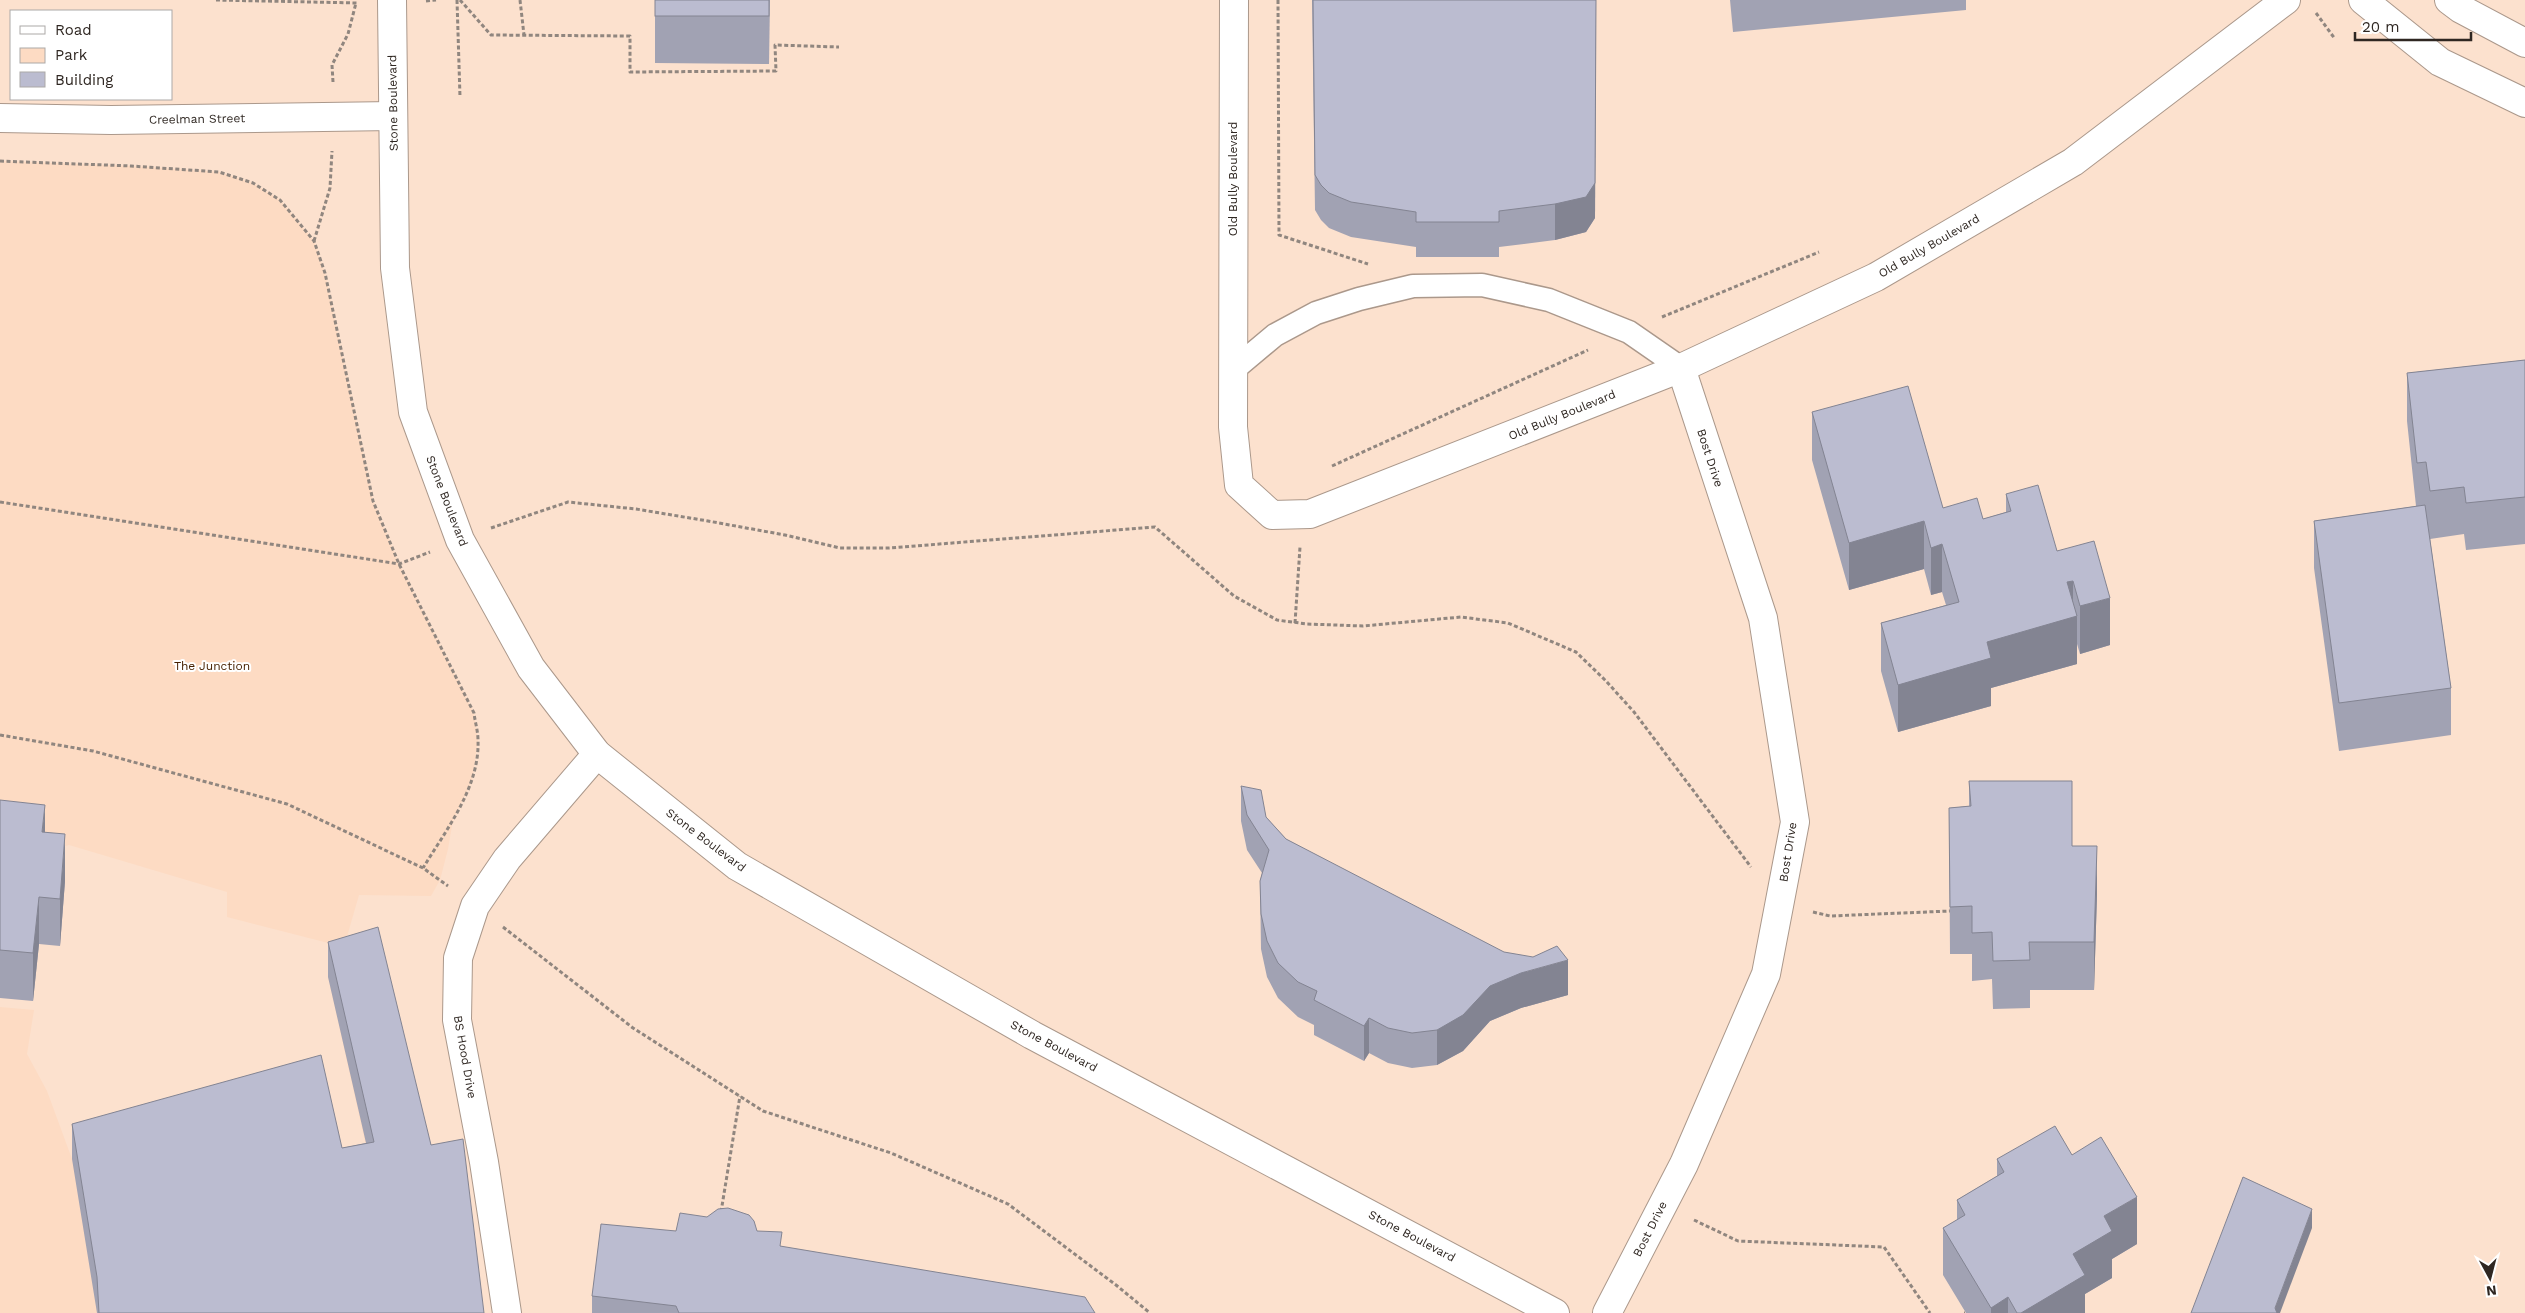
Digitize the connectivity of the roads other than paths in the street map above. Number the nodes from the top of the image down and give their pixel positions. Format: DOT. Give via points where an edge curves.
graph roads {
  1 [pos="392,0"];
  2 [pos="1234,0"];
  3 [pos="2286,0"];
  4 [pos="2363,0"];
  5 [pos="2449,0"];
  6 [pos="2525,43"];
  7 [pos="2525,103"];
  8 [pos="393,116"];
  9 [pos="0,118"];
  10 [pos="1681,368"];
  11 [pos="1232,371"];
  12 [pos="598,754"];
  13 [pos="507,1313"];
  14 [pos="1555,1313"];
  15 [pos="1607,1313"];
  1 -- 8 [label="street, Stone Boulevard"];
  2 -- 11 [label="street, Old Bully Boulevard"];
  3 -- 10 [label="street, Old Bully Boulevard" via="2073,162 1876,277"];
  4 -- 7 [label="street" via="2440,62"];
  5 -- 6 [label="street"];
  8 -- 9 [label="street, Creelman Street" via="111,120"];
  8 -- 12 [label="street, Stone Boulevard" via="395,268 413,412 460,540 531,668"];
  10 -- 11 [label="lane" via="1629,332 1549,300 1482,285 1413,286 1316,312 1275,335"];
  10 -- 11 [label="street, Old Bully Boulevard" via="1310,514 1272,515 1239,485"];
  10 -- 15 [label="street, Bost Drive" via="1763,618 1795,822 1766,974 1684,1164"];
  12 -- 13 [label="street, BS Hood Drive" via="508,859 475,906 458,958 457,1020 484,1162"];
  12 -- 14 [label="street, Stone Boulevard" via="737,866 1032,1035"];
}
